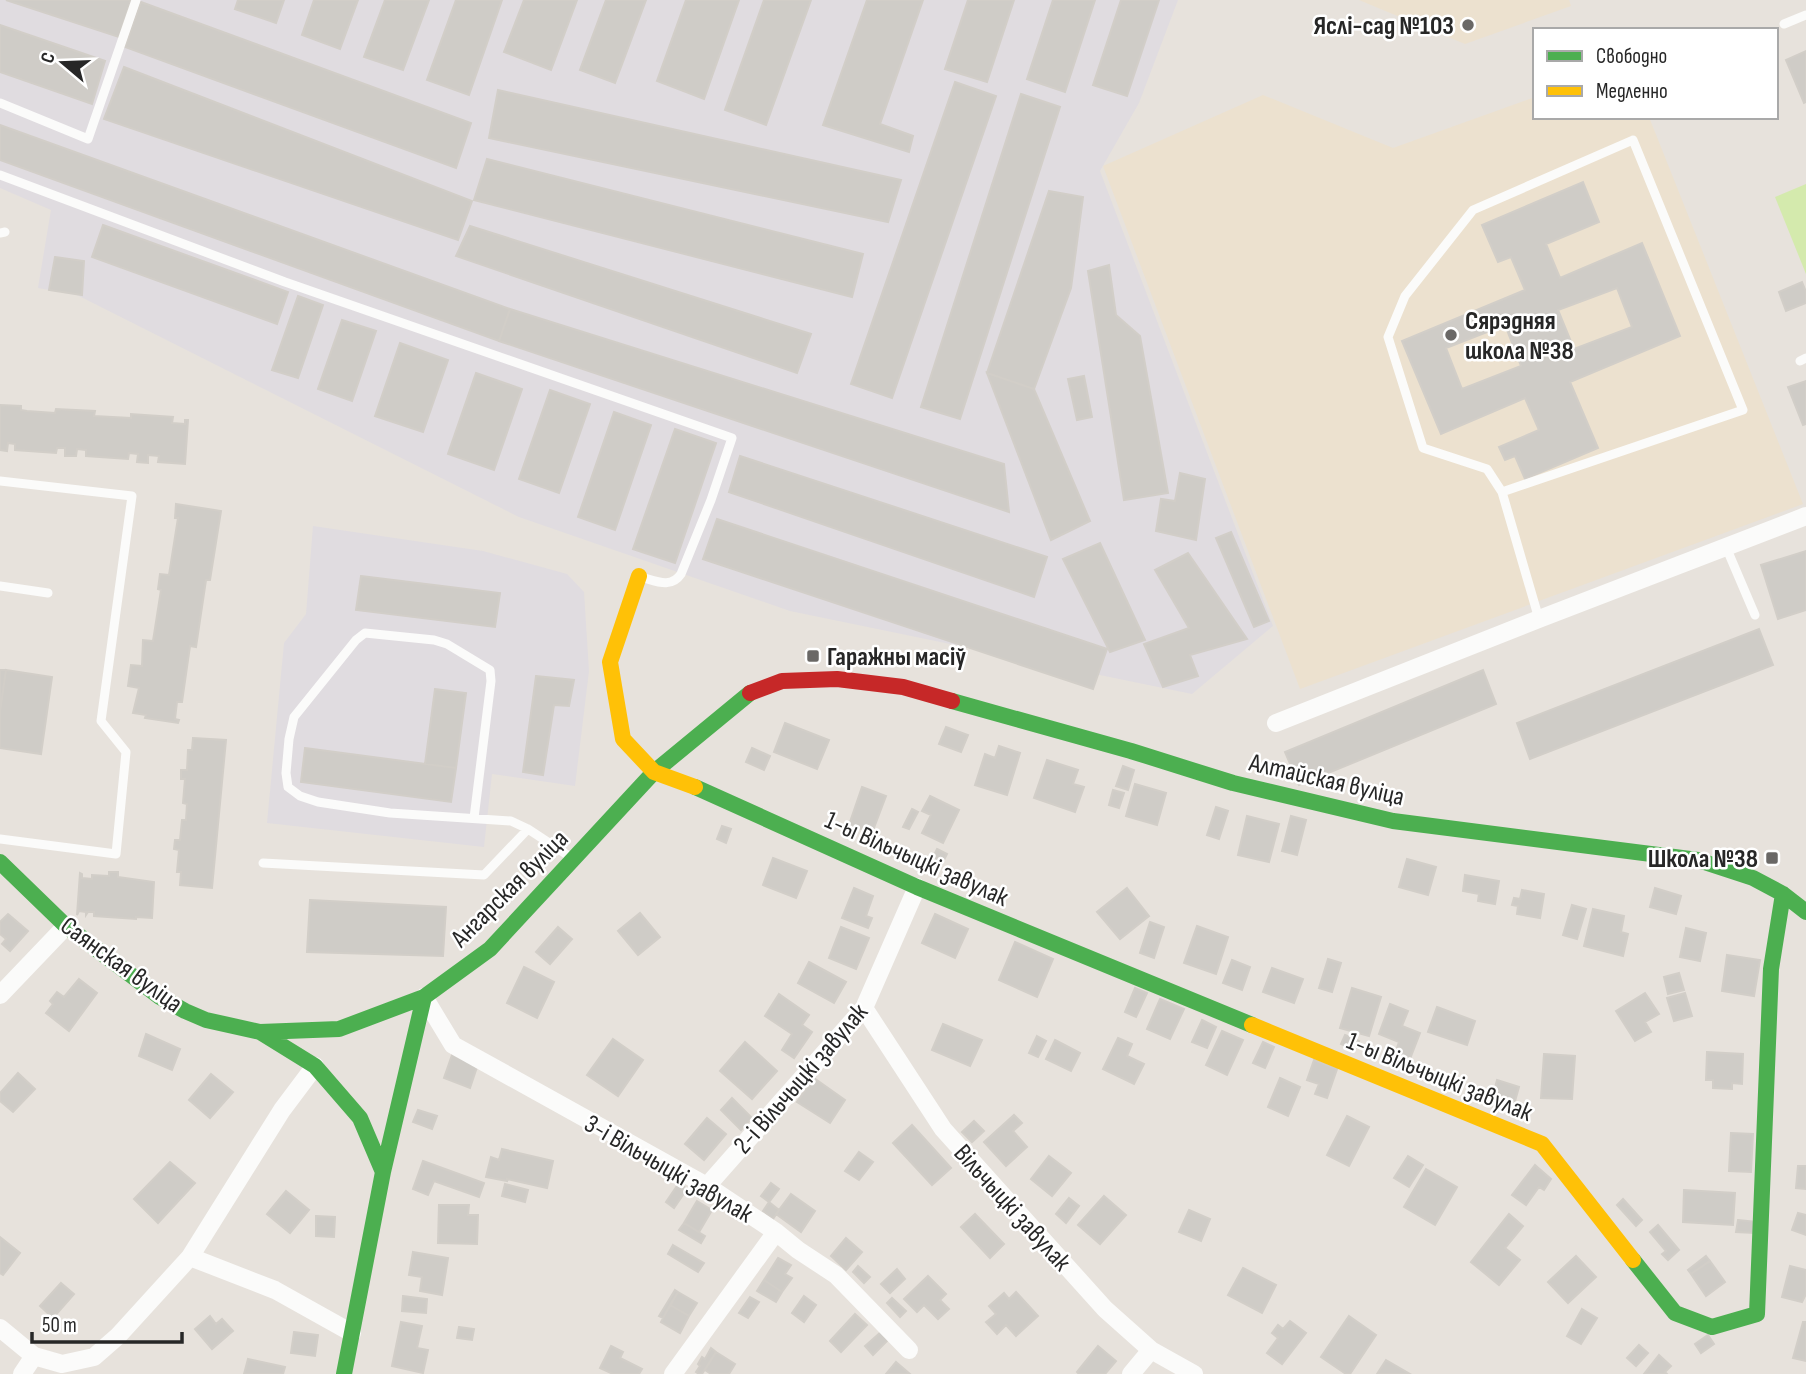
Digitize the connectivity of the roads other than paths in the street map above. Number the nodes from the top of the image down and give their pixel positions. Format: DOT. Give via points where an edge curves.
graph roads {
  1 [pos="136,0"];
  2 [pos="1806,15"];
  3 [pos="1784,24"];
  4 [pos="0,103"];
  5 [pos="0,175"];
  6 [pos="0,481"];
  7 [pos="1502,492"];
  8 [pos="1806,516"];
  9 [pos="1726,547"];
  10 [pos="639,576"];
  11 [pos="0,586"];
  12 [pos="48,593"];
  13 [pos="1755,615"];
  14 [pos="1539,619"];
  15 [pos="837,679"];
  16 [pos="1276,723"];
  17 [pos="654,772"];
  18 [pos="474,818"];
  19 [pos="528,829"];
  20 [pos="0,839"];
  21 [pos="574,859"];
  22 [pos="0,862"];
  23 [pos="262,863"];
  24 [pos="917,887"];
  25 [pos="1783,894"];
  26 [pos="1806,912"];
  27 [pos="66,926"];
  28 [pos="0,995"];
  29 [pos="424,998"];
  30 [pos="864,1008"];
  31 [pos="260,1032"];
  32 [pos="314,1066"];
  33 [pos="383,1172"];
  34 [pos="706,1186"];
  35 [pos="776,1232"];
  36 [pos="190,1257"];
  37 [pos="0,1328"];
  38 [pos="352,1333"];
  39 [pos="909,1350"];
  40 [pos="1151,1350"];
  41 [pos="34,1356"];
  42 [pos="22,1374"];
  43 [pos="344,1374"];
  44 [pos="673,1374"];
  45 [pos="1131,1374"];
  46 [pos="1194,1374"];
  1 -- 4 [label="lane" via="88,139"];
  2 -- 3 [label="lane"];
  5 -- 10 [label="lane" via="285,282 732,438 677,580 662,583"];
  6 -- 20 [label="lane" via="132,496 101,721 126,752 116,854"];
  7 -- 7 [label="lane" via="1488,469 1423,448 1388,337 1405,296 1473,210 1633,140 1743,410"];
  7 -- 14 [label="lane"];
  8 -- 9 [label="street"];
  9 -- 13 [label="lane"];
  9 -- 14 [label="street"];
  10 -- 17 [label="street" via="610,662 623,739"];
  11 -- 12 [label="lane"];
  14 -- 16 [label="street"];
  15 -- 17 [label="street, Ангарская вуліца" via="782,681 750,693"];
  15 -- 25 [label="street, Алтайская вуліца" via="903,687 1233,783 1394,821 1698,860 1753,877"];
  17 -- 21 [label="street, Ангарская вуліца"];
  17 -- 24 [label="street, 1-ы Вільчыцкі завулак"];
  18 -- 18 [label="lane" via="390,813 318,802 288,787 294,718 365,633 434,640 490,670"];
  18 -- 19 [label="lane" via="511,821"];
  19 -- 21 [label="lane"];
  19 -- 23 [label="lane" via="484,876"];
  21 -- 29 [label="street, Ангарская вуліца" via="490,949"];
  22 -- 27 [label="street, Саянская вуліца"];
  24 -- 25 [label="street, 1-ы Вільчыцкі завулак" via="1542,1144 1675,1313 1713,1327 1757,1314 1771,969"];
  24 -- 30 [label="street, 2-і Вільчыцкі завулак"];
  25 -- 26 [label="street, Алтайская вуліца"];
  27 -- 28 [label="street"];
  27 -- 31 [label="street, Саянская вуліца" via="173,1005 206,1020"];
  29 -- 31 [label="street, Саянская вуліца" via="339,1029"];
  29 -- 33 [label="street"];
  29 -- 34 [label="street, 3-і Вільчыцкі завулак" via="453,1045"];
  30 -- 34 [label="street, 2-і Вільчыцкі завулак"];
  30 -- 40 [label="street, Вільчыцкі завулак" via="943,1129 1105,1309"];
  31 -- 32 [label="street"];
  32 -- 33 [label="street" via="360,1118"];
  32 -- 36 [label="street"];
  33 -- 38 [label="street"];
  34 -- 35 [label="street, 3-і Вільчыцкі завулак"];
  35 -- 39 [label="street, 3-і Вільчыцкі завулак" via="836,1275"];
  35 -- 44 [label="street"];
  36 -- 38 [label="street" via="275,1290"];
  36 -- 41 [label="street" via="94,1357 62,1364"];
  37 -- 41 [label="street"];
  38 -- 43 [label="street"];
  40 -- 45 [label="street"];
  40 -- 46 [label="street, Вільчыцкі завулак"];
  41 -- 42 [label="street"];
}
